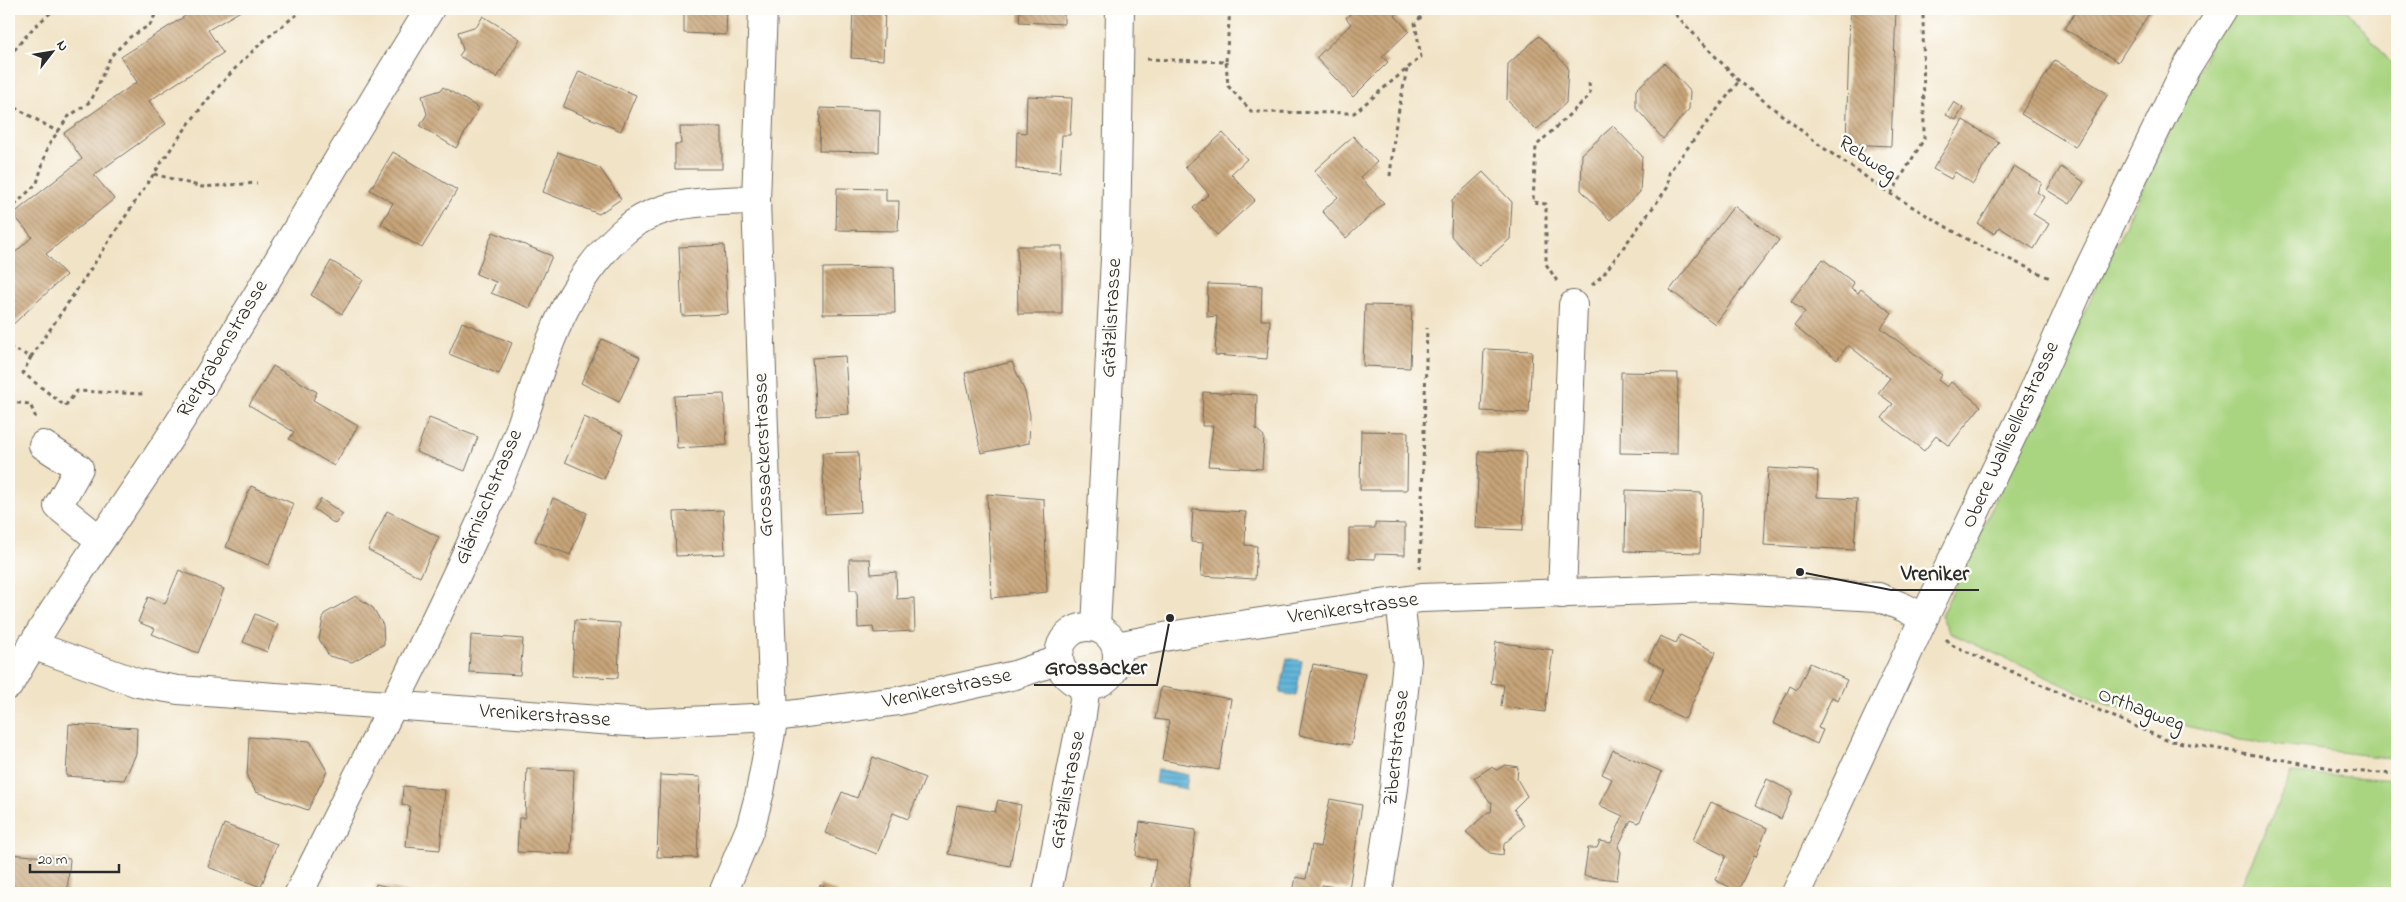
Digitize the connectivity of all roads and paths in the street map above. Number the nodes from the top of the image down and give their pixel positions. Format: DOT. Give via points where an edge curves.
graph roads {
  1 [pos="55,9"];
  2 [pos="158,9"];
  3 [pos="305,9"];
  4 [pos="430,9"];
  5 [pos="763,9"];
  6 [pos="1120,9"];
  7 [pos="1230,9"];
  8 [pos="1429,9"];
  9 [pos="1670,9"];
  10 [pos="1924,9"];
  11 [pos="2223,9"];
  12 [pos="9,56"];
  13 [pos="1140,58"];
  14 [pos="1226,62"];
  15 [pos="1407,69"];
  16 [pos="1739,80"];
  17 [pos="1589,81"];
  18 [pos="9,102"];
  19 [pos="58,132"];
  20 [pos="154,174"];
  21 [pos="1390,176"];
  22 [pos="257,184"];
  23 [pos="1891,194"];
  24 [pos="756,200"];
  25 [pos="9,211"];
  26 [pos="2078,291"];
  27 [pos="1573,305"];
  28 [pos="1426,328"];
  29 [pos="9,347"];
  30 [pos="32,357"];
  31 [pos="143,394"];
  32 [pos="43,445"];
  33 [pos="100,540"];
  34 [pos="1562,594"];
  35 [pos="1410,600"];
  36 [pos="1924,618"];
  37 [pos="1096,627"];
  38 [pos="32,645"];
  39 [pos="1116,646"];
  40 [pos="1060,660"];
  41 [pos="9,685"];
  42 [pos="1086,685"];
  43 [pos="393,704"];
  44 [pos="774,717"];
  45 [pos="2397,774"];
  46 [pos="299,893"];
  47 [pos="723,893"];
  48 [pos="1047,893"];
  49 [pos="1378,893"];
  50 [pos="1796,893"];
  1 -- 12 [label="path"];
  2 -- 19 [label="path" via="150,25 130,37 111,56 91,101 68,117"];
  3 -- 20 [label="path" via="274,30 230,71"];
  4 -- 33 [label="street, Rietgrabenstrasse" via="178,424"];
  5 -- 24 [label="street, Grossackerstrasse"];
  6 -- 37 [label="street, Grätzlistrasse" via="1116,239"];
  7 -- 14 [label="path"];
  8 -- 15 [label="path" via="1415,23 1421,57"];
  9 -- 16 [label="path, Rebweg"];
  10 -- 23 [label="path" via="1924,139"];
  11 -- 26 [label="street, Obere Wallisellerstrasse" via="2186,68"];
  13 -- 14 [label="path"];
  14 -- 15 [label="path" via="1228,86 1252,112 1354,113"];
  15 -- 21 [label="path"];
  16 -- 23 [label="path, Rebweg" via="1822,147"];
  16 -- 27 [label="path" via="1669,172 1668,187 1603,275"];
  17 -- 27 [label="path" via="1590,96 1536,146 1534,202 1546,204 1546,264"];
  18 -- 19 [label="path"];
  19 -- 25 [label="path" via="48,146 37,183"];
  20 -- 22 [label="path" via="202,187"];
  20 -- 30 [label="path"];
  23 -- 26 [label="path, Rebweg" via="1970,240"];
  24 -- 43 [label="street, Glärnischstrasse" via="708,201 656,211 623,231 596,259 570,298 547,344 517,436 478,528"];
  24 -- 44 [label="street, Grossackerstrasse"];
  26 -- 36 [label="street, Obere Wallisellerstrasse" via="2030,399"];
  27 -- 34 [label="street"];
  28 -- 35 [label="path"];
  29 -- 30 [label="path"];
  30 -- 31 [label="path" via="23,372 65,406 76,391"];
  32 -- 33 [label="street" via="80,468 58,506"];
  33 -- 38 [label="street, Rietgrabenstrasse"];
  34 -- 35 [label="street, Vrenikerstrasse"];
  34 -- 36 [label="street, Vrenikerstrasse" via="1712,588 1820,592 1878,597"];
  35 -- 39 [label="street, Vrenikerstrasse"];
  35 -- 49 [label="street, Zibertstrasse" via="1394,788"];
  36 -- 45 [label="path, Orthagweg" via="1952,645 2166,740 2349,771"];
  36 -- 50 [label="street, Obere Wallisellerstrasse"];
  37 -- 39 [label="street" via="1105,632"];
  37 -- 40 [label="street" via="1084,627 1065,638"];
  38 -- 41 [label="street, Rietgrabenstrasse"];
  38 -- 43 [label="street, Vrenikerstrasse" via="138,683 178,690"];
  39 -- 42 [label="street" via="1118,656 1112,674 1095,685"];
  40 -- 42 [label="street" via="1068,677"];
  40 -- 44 [label="street, Vrenikerstrasse" via="1015,675 898,701"];
  42 -- 48 [label="street, Grätzlistrasse"];
  43 -- 44 [label="street, Vrenikerstrasse" via="642,723"];
  43 -- 46 [label="street, Glärnischstrasse"];
  44 -- 47 [label="street, Grossackerstrasse" via="751,826"];
}
